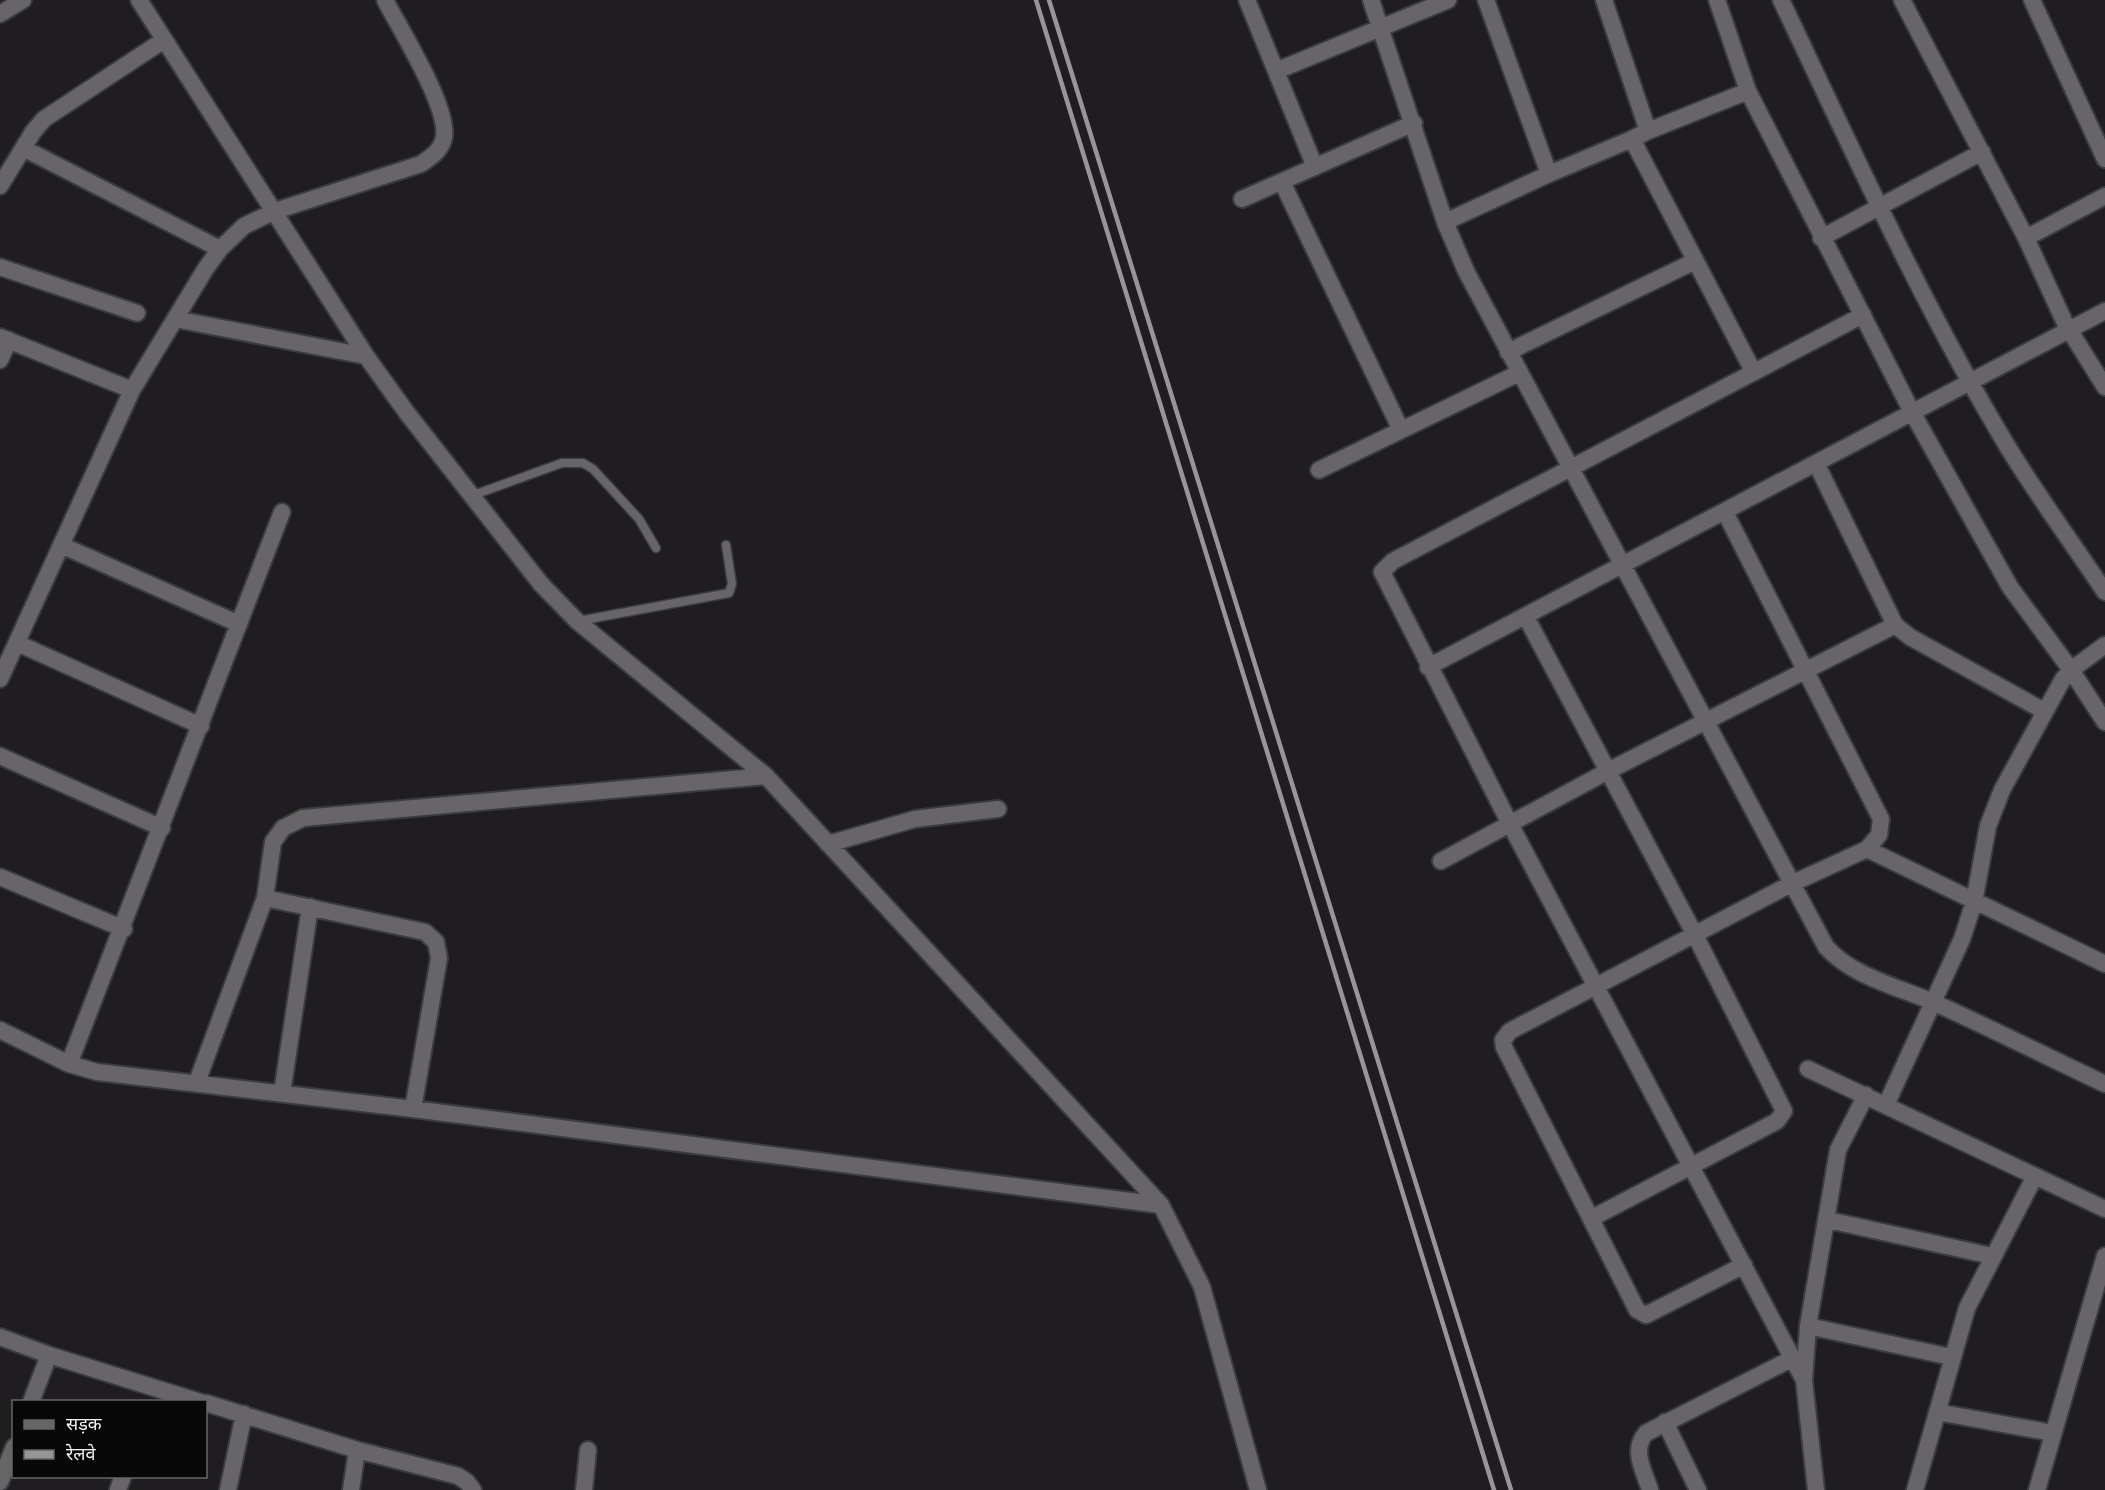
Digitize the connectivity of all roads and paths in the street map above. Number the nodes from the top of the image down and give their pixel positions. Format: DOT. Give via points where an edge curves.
graph roads {
  1 [pos="23,0"];
  2 [pos="139,0"];
  3 [pos="385,0"];
  4 [pos="1247,0"];
  5 [pos="1371,0"];
  6 [pos="1448,0"];
  7 [pos="1486,0"];
  8 [pos="1604,0"];
  9 [pos="1717,0"];
  10 [pos="1781,0"];
  11 [pos="1902,0"];
  12 [pos="2032,0"];
  13 [pos="0,14"];
  14 [pos="1382,27"];
  15 [pos="164,40"];
  16 [pos="1276,71"];
  17 [pos="1748,91"];
  18 [pos="1414,123"];
  19 [pos="1648,131"];
  20 [pos="1632,139"];
  21 [pos="23,148"];
  22 [pos="1982,152"];
  23 [pos="2105,159"];
  24 [pos="1315,167"];
  25 [pos="1549,174"];
  26 [pos="1282,182"];
  27 [pos="0,186"];
  28 [pos="2105,196"];
  29 [pos="1242,199"];
  30 [pos="1879,207"];
  31 [pos="275,211"];
  32 [pos="1445,222"];
  33 [pos="1821,238"];
  34 [pos="2026,238"];
  35 [pos="220,249"];
  36 [pos="1695,261"];
  37 [pos="0,267"];
  38 [pos="2105,311"];
  39 [pos="138,314"];
  40 [pos="1863,315"];
  41 [pos="175,320"];
  42 [pos="2069,330"];
  43 [pos="4,338"];
  44 [pos="1508,352"];
  45 [pos="366,356"];
  46 [pos="0,360"];
  47 [pos="1752,371"];
  48 [pos="1519,373"];
  49 [pos="1971,381"];
  50 [pos="2105,387"];
  51 [pos="132,390"];
  52 [pos="1912,412"];
  53 [pos="1401,430"];
  54 [pos="1816,463"];
  55 [pos="1572,469"];
  56 [pos="1319,470"];
  57 [pos="471,496"];
  58 [pos="282,512"];
  59 [pos="1725,512"];
  60 [pos="61,545"];
  61 [pos="726,545"];
  62 [pos="656,548"];
  63 [pos="1622,563"];
  64 [pos="2105,592"];
  65 [pos="1526,617"];
  66 [pos="577,621"];
  67 [pos="239,624"];
  68 [pos="1895,625"];
  69 [pos="17,642"];
  70 [pos="2105,645"];
  71 [pos="1428,667"];
  72 [pos="2071,670"];
  73 [pos="1805,672"];
  74 [pos="0,679"];
  75 [pos="2044,711"];
  76 [pos="1707,721"];
  77 [pos="2105,722"];
  78 [pos="201,726"];
  79 [pos="0,756"];
  80 [pos="1608,771"];
  81 [pos="766,776"];
  82 [pos="998,809"];
  83 [pos="1510,824"];
  84 [pos="162,828"];
  85 [pos="828,844"];
  86 [pos="1867,849"];
  87 [pos="1441,861"];
  88 [pos="0,877"];
  89 [pos="1791,884"];
  90 [pos="265,898"];
  91 [pos="1974,902"];
  92 [pos="310,907"];
  93 [pos="124,929"];
  94 [pos="1694,933"];
  95 [pos="2105,964"];
  96 [pos="1596,984"];
  97 [pos="1934,1003"];
  98 [pos="0,1030"];
  99 [pos="69,1064"];
  100 [pos="1808,1069"];
  101 [pos="197,1082"];
  102 [pos="2105,1083"];
  103 [pos="282,1093"];
  104 [pos="1866,1095"];
  105 [pos="1886,1105"];
  106 [pos="413,1109"];
  107 [pos="1692,1165"];
  108 [pos="2035,1176"];
  109 [pos="1161,1205"];
  110 [pos="2105,1209"];
  111 [pos="1593,1218"];
  112 [pos="1828,1220"];
  113 [pos="1992,1256"];
  114 [pos="2105,1256"];
  115 [pos="1744,1266"];
  116 [pos="1808,1326"];
  117 [pos="0,1337"];
  118 [pos="49,1355"];
  119 [pos="1951,1357"];
  120 [pos="1793,1358"];
  121 [pos="1804,1380"];
  122 [pos="154,1396"];
  123 [pos="31,1400"];
  124 [pos="191,1400"];
  125 [pos="207,1403"];
  126 [pos="1937,1412"];
  127 [pos="244,1414"];
  128 [pos="1665,1422"];
  129 [pos="2053,1433"];
  130 [pos="357,1450"];
  131 [pos="588,1450"];
  132 [pos="12,1452"];
  133 [pos="0,1482"];
  134 [pos="228,1490"];
  135 [pos="351,1490"];
  136 [pos="472,1490"];
  137 [pos="584,1490"];
  138 [pos="1258,1490"];
  139 [pos="1650,1490"];
  140 [pos="1698,1490"];
  141 [pos="1816,1490"];
  142 [pos="1915,1490"];
  143 [pos="2037,1490"];
  1 -- 13 [label="street"];
  2 -- 15 [label="street"];
  3 -- 31 [label="street" via="441,109 444,138 437,152 421,164"];
  4 -- 16 [label="street"];
  5 -- 14 [label="street"];
  6 -- 14 [label="street"];
  7 -- 25 [label="street"];
  8 -- 19 [label="street"];
  9 -- 17 [label="street"];
  10 -- 30 [label="street"];
  11 -- 22 [label="street"];
  12 -- 23 [label="street"];
  14 -- 16 [label="street"];
  14 -- 18 [label="street"];
  15 -- 21 [label="street" via="59,107 44,119"];
  15 -- 31 [label="street"];
  16 -- 24 [label="street"];
  17 -- 19 [label="street"];
  17 -- 33 [label="street"];
  18 -- 24 [label="street"];
  18 -- 32 [label="street"];
  19 -- 20 [label="street"];
  20 -- 25 [label="street"];
  20 -- 36 [label="street"];
  21 -- 27 [label="street"];
  21 -- 35 [label="street"];
  22 -- 30 [label="street"];
  22 -- 34 [label="street"];
  24 -- 26 [label="street"];
  25 -- 32 [label="street"];
  26 -- 29 [label="street"];
  26 -- 53 [label="street"];
  28 -- 34 [label="street"];
  30 -- 33 [label="street"];
  30 -- 49 [label="street"];
  31 -- 35 [label="street" via="244,226"];
  31 -- 45 [label="street"];
  32 -- 44 [label="street"];
  33 -- 40 [label="street"];
  34 -- 42 [label="street"];
  35 -- 41 [label="street"];
  36 -- 44 [label="street"];
  36 -- 47 [label="street"];
  37 -- 39 [label="street"];
  38 -- 42 [label="street"];
  40 -- 47 [label="street"];
  40 -- 52 [label="street"];
  41 -- 45 [label="street"];
  41 -- 51 [label="street"];
  42 -- 49 [label="street"];
  42 -- 50 [label="street"];
  43 -- 46 [label="street"];
  43 -- 51 [label="street"];
  44 -- 48 [label="street"];
  45 -- 57 [label="street"];
  47 -- 55 [label="street"];
  48 -- 53 [label="street"];
  48 -- 55 [label="street"];
  49 -- 52 [label="street"];
  49 -- 64 [label="street" via="2009,449"];
  51 -- 60 [label="street"];
  52 -- 54 [label="street"];
  52 -- 72 [label="street" via="2010,587"];
  53 -- 56 [label="street"];
  54 -- 59 [label="street"];
  54 -- 68 [label="street"];
  55 -- 63 [label="street"];
  55 -- 71 [label="street" via="1393,561 1382,572"];
  57 -- 62 [label="lane" via="562,463 584,463 639,519"];
  57 -- 66 [label="street" via="541,584"];
  58 -- 67 [label="street"];
  59 -- 63 [label="street"];
  59 -- 73 [label="street"];
  60 -- 67 [label="street"];
  60 -- 69 [label="street"];
  61 -- 66 [label="lane" via="732,584 729,593"];
  63 -- 65 [label="street"];
  63 -- 76 [label="street"];
  65 -- 71 [label="street"];
  65 -- 80 [label="street"];
  66 -- 81 [label="street"];
  67 -- 78 [label="street"];
  68 -- 73 [label="street"];
  68 -- 75 [label="street"];
  69 -- 74 [label="street"];
  69 -- 78 [label="street"];
  70 -- 72 [label="street"];
  71 -- 83 [label="street"];
  72 -- 75 [label="street"];
  72 -- 77 [label="street"];
  73 -- 76 [label="street"];
  73 -- 86 [label="street" via="1881,819 1879,835"];
  75 -- 91 [label="street" via="1988,825"];
  76 -- 80 [label="street"];
  76 -- 89 [label="street"];
  78 -- 84 [label="street"];
  79 -- 84 [label="street"];
  80 -- 83 [label="street"];
  80 -- 94 [label="street"];
  81 -- 85 [label="street"];
  81 -- 90 [label="street" via="303,818 283,828 273,842"];
  82 -- 85 [label="street" via="915,819"];
  83 -- 87 [label="street"];
  83 -- 96 [label="street"];
  84 -- 93 [label="street"];
  85 -- 109 [label="street"];
  86 -- 89 [label="street"];
  86 -- 91 [label="street"];
  88 -- 93 [label="street"];
  89 -- 94 [label="street"];
  89 -- 97 [label="street" via="1816,932 1837,960"];
  90 -- 92 [label="street"];
  90 -- 101 [label="street"];
  91 -- 95 [label="street"];
  91 -- 97 [label="street"];
  92 -- 103 [label="street"];
  92 -- 106 [label="street" via="425,932 436,942 439,958"];
  93 -- 99 [label="street"];
  94 -- 96 [label="street"];
  94 -- 107 [label="street" via="1785,1111 1777,1121"];
  96 -- 107 [label="street"];
  96 -- 111 [label="street" via="1510,1031 1503,1040 1503,1047"];
  97 -- 102 [label="street"];
  97 -- 105 [label="street"];
  98 -- 99 [label="street"];
  99 -- 101 [label="street" via="97,1072"];
  100 -- 104 [label="street"];
  101 -- 103 [label="street"];
  103 -- 106 [label="street"];
  104 -- 105 [label="street"];
  104 -- 112 [label="street" via="1838,1150"];
  105 -- 108 [label="street"];
  106 -- 109 [label="street"];
  107 -- 111 [label="street"];
  107 -- 115 [label="street"];
  108 -- 110 [label="street"];
  108 -- 113 [label="street"];
  109 -- 138 [label="street" via="1202,1287"];
  111 -- 115 [label="street" via="1641,1313 1651,1313"];
  112 -- 113 [label="street"];
  112 -- 116 [label="street"];
  113 -- 119 [label="street" via="1967,1308"];
  114 -- 129 [label="street"];
  115 -- 120 [label="street"];
  116 -- 119 [label="street"];
  116 -- 121 [label="street"];
  117 -- 118 [label="street"];
  118 -- 122 [label="street"];
  118 -- 123 [label="street"];
  119 -- 126 [label="street"];
  120 -- 121 [label="street"];
  120 -- 128 [label="street"];
  121 -- 141 [label="street"];
  122 -- 124 [label="street"];
  125 -- 127 [label="street"];
  126 -- 129 [label="street"];
  126 -- 142 [label="street"];
  127 -- 130 [label="street"];
  127 -- 134 [label="street"];
  128 -- 139 [label="street" via="1646,1433 1638,1446"];
  128 -- 140 [label="street"];
  129 -- 143 [label="street"];
  130 -- 135 [label="street"];
  130 -- 136 [label="street" via="458,1476"];
  131 -- 137 [label="street"];
  132 -- 133 [label="street"];
}
